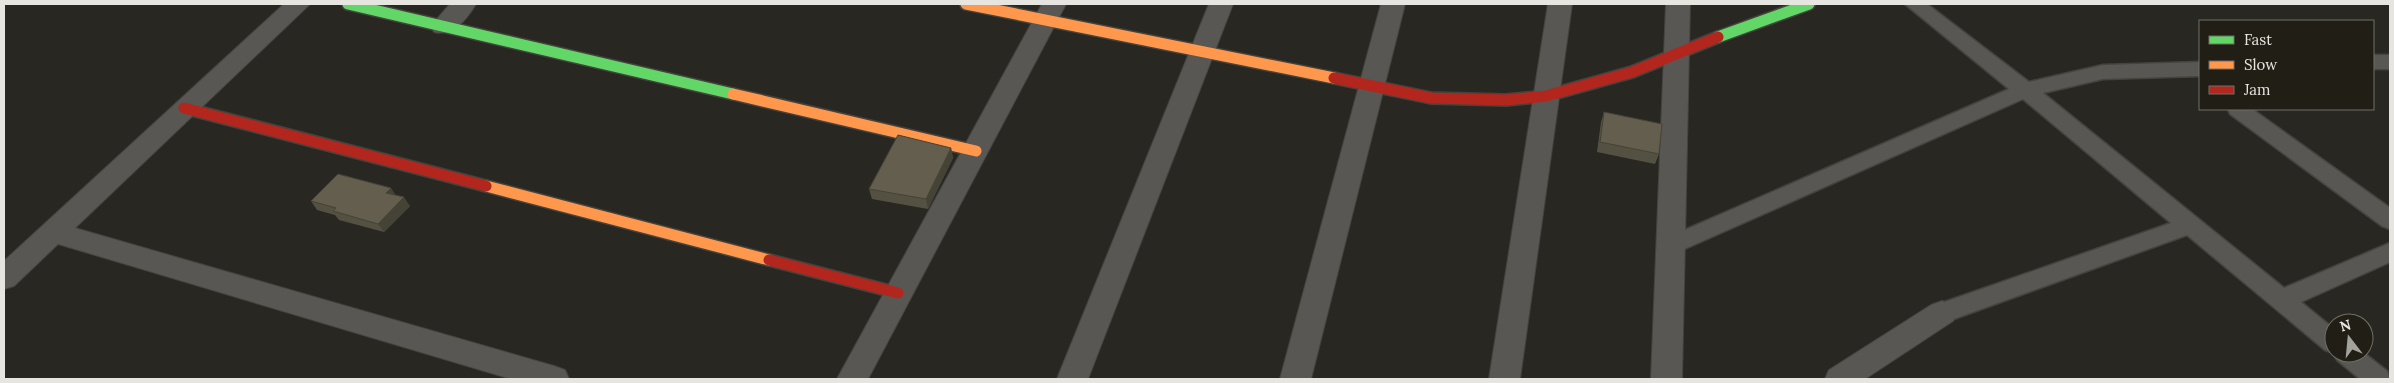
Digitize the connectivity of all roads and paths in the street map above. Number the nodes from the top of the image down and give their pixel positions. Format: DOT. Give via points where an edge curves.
graph roads {
  1 [pos="298,4"];
  2 [pos="348,4"];
  3 [pos="464,4"];
  4 [pos="966,4"];
  5 [pos="1221,4"];
  6 [pos="1393,4"];
  7 [pos="1560,4"];
  8 [pos="1678,4"];
  9 [pos="1809,4"];
  10 [pos="1915,4"];
  11 [pos="1050,11"];
  12 [pos="443,26"];
  13 [pos="1202,51"];
  14 [pos="1677,53"];
  15 [pos="2374,62"];
  16 [pos="2390,62"];
  17 [pos="2195,73"];
  18 [pos="1372,84"];
  19 [pos="2025,90"];
  20 [pos="1546,96"];
  21 [pos="184,108"];
  22 [pos="2239,110"];
  23 [pos="976,151"];
  24 [pos="2390,220"];
  25 [pos="2190,225"];
  26 [pos="52,232"];
  27 [pos="1672,245"];
  28 [pos="2390,252"];
  29 [pos="4,278"];
  30 [pos="898,294"];
  31 [pos="2281,300"];
  32 [pos="1942,313"];
  33 [pos="2324,335"];
  34 [pos="2358,363"];
  35 [pos="554,379"];
  36 [pos="852,379"];
  37 [pos="1072,379"];
  38 [pos="1295,379"];
  39 [pos="1504,379"];
  40 [pos="1667,379"];
  41 [pos="1840,379"];
  42 [pos="2378,379"];
  1 -- 21 [label="street"];
  2 -- 12 [label="street"];
  3 -- 12 [label="street"];
  4 -- 11 [label="street"];
  5 -- 13 [label="street"];
  6 -- 18 [label="street"];
  7 -- 20 [label="street"];
  8 -- 14 [label="street"];
  9 -- 14 [label="street"];
  10 -- 19 [label="lane"];
  11 -- 13 [label="street"];
  11 -- 23 [label="street"];
  12 -- 23 [label="street"];
  13 -- 18 [label="street"];
  13 -- 37 [label="street"];
  14 -- 20 [label="street" via="1632,72"];
  14 -- 27 [label="street"];
  15 -- 16 [label="lane"];
  17 -- 19 [label="lane" via="2102,72"];
  18 -- 20 [label="street" via="1432,98 1506,100"];
  18 -- 38 [label="street"];
  19 -- 25 [label="lane"];
  19 -- 27 [label="lane"];
  20 -- 39 [label="street"];
  21 -- 26 [label="street"];
  21 -- 30 [label="street"];
  22 -- 24 [label="lane"];
  23 -- 30 [label="street"];
  25 -- 31 [label="lane"];
  25 -- 32 [label="lane"];
  26 -- 29 [label="street"];
  26 -- 35 [label="street"];
  27 -- 40 [label="street"];
  28 -- 31 [label="lane"];
  30 -- 36 [label="street"];
  31 -- 33 [label="lane"];
  32 -- 41 [label="street"];
  34 -- 42 [label="lane"];
}
